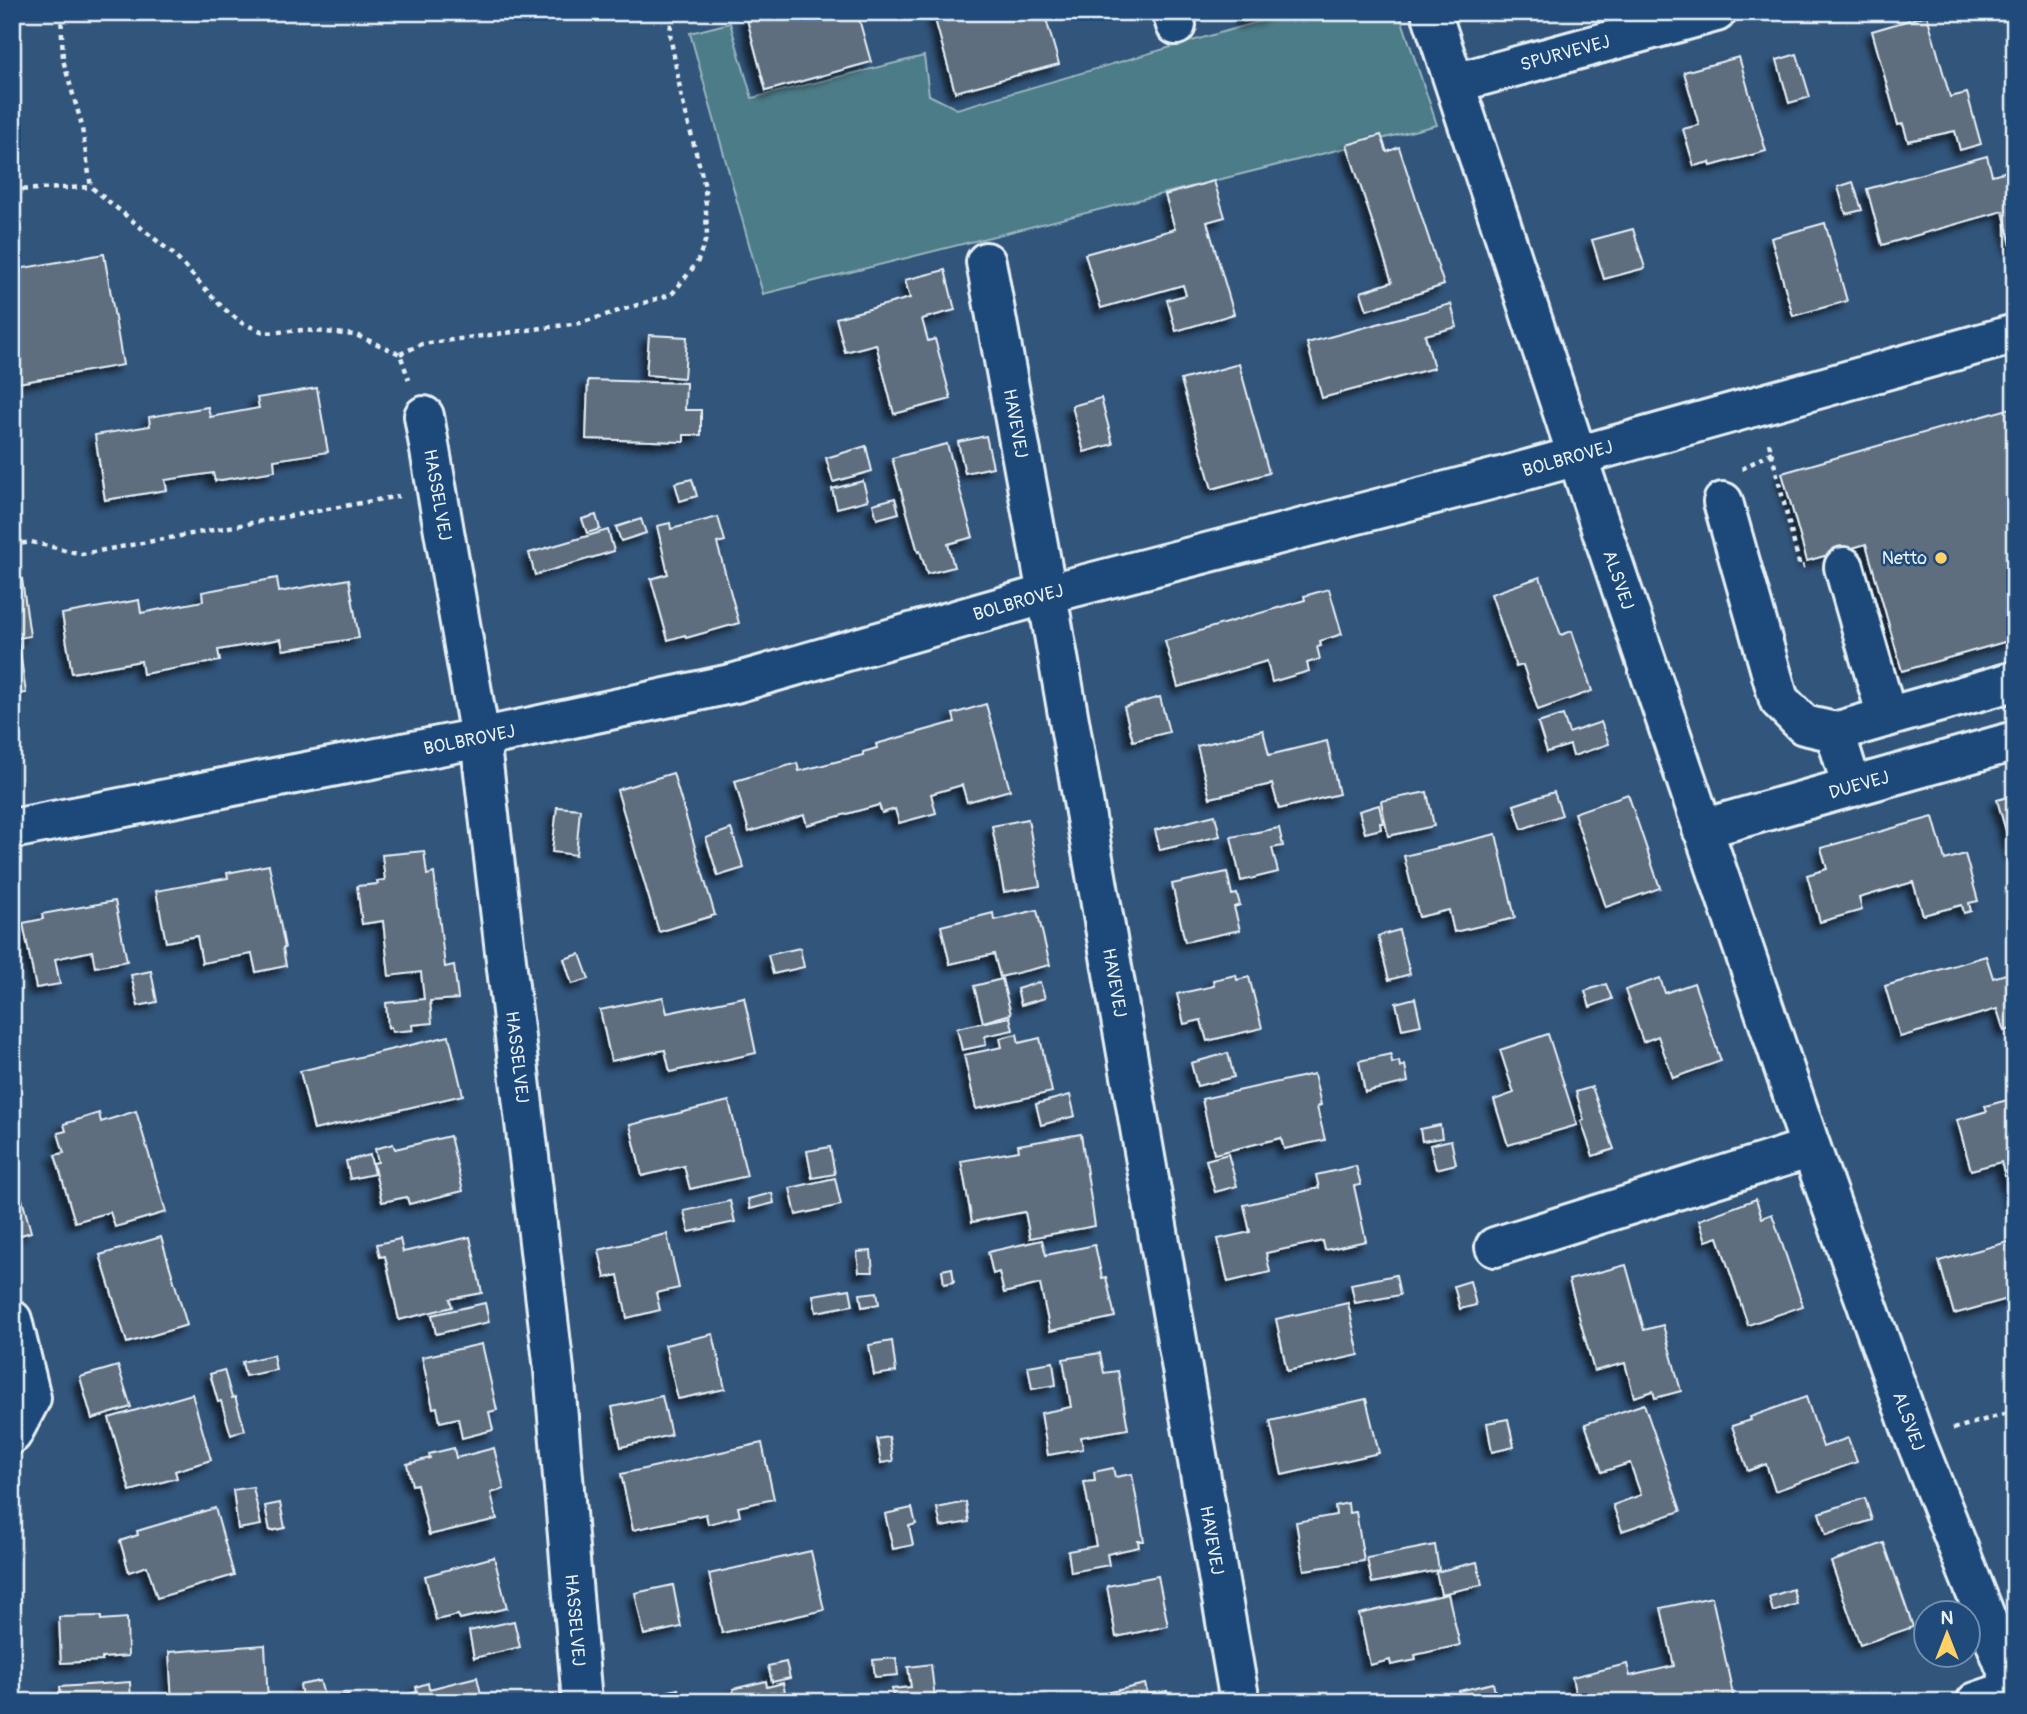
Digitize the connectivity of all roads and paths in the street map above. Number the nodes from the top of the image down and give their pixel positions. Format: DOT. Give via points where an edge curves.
graph roads {
  1 [pos="61,12"];
  2 [pos="672,12"];
  3 [pos="1431,12"];
  4 [pos="1716,12"];
  5 [pos="1455,83"];
  6 [pos="91,187"];
  7 [pos="12,190"];
  8 [pos="986,262"];
  9 [pos="2015,334"];
  10 [pos="400,354"];
  11 [pos="1760,405"];
  12 [pos="424,416"];
  13 [pos="1578,456"];
  14 [pos="438,489"];
  15 [pos="1723,502"];
  16 [pos="12,545"];
  17 [pos="1844,567"];
  18 [pos="1047,594"];
  19 [pos="2015,681"];
  20 [pos="1887,717"];
  21 [pos="1835,732"];
  22 [pos="480,738"];
  23 [pos="2015,741"];
  24 [pos="1852,787"];
  25 [pos="12,829"];
  26 [pos="1702,829"];
  27 [pos="1811,1148"];
  28 [pos="1495,1247"];
  29 [pos="12,1320"];
  30 [pos="2015,1411"];
  31 [pos="12,1434"];
  32 [pos="1915,1439"];
  33 [pos="2015,1690"];
  34 [pos="582,1702"];
  35 [pos="1240,1702"];
  36 [pos="1976,1702"];
  1 -- 6 [label="path" via="63,60 81,122"];
  2 -- 10 [label="path" via="670,35 682,99 705,187 707,236 696,263 672,293 580,323 422,344"];
  3 -- 5 [label="street, ALSVEJ"];
  4 -- 5 [label="street, SPURVEVEJ"];
  5 -- 13 [label="street, ALSVEJ"];
  6 -- 7 [label="path"];
  6 -- 10 [label="path" via="172,253 242,323 266,333 303,330 356,335"];
  8 -- 18 [label="street, HAVEVEJ"];
  9 -- 11 [label="street, BOLBROVEJ"];
  10 -- 12 [label="path"];
  11 -- 13 [label="street, BOLBROVEJ"];
  11 -- 17 [label="path" via="1800,567 1834,558"];
  12 -- 14 [label="street, HASSELVEJ"];
  13 -- 18 [label="street, BOLBROVEJ"];
  13 -- 26 [label="street, ALSVEJ"];
  14 -- 16 [label="path" via="82,554 31,542"];
  14 -- 22 [label="street, HASSELVEJ"];
  15 -- 21 [label="street" via="1779,700 1804,725"];
  17 -- 20 [label="street"];
  18 -- 22 [label="street, BOLBROVEJ" via="735,683"];
  18 -- 35 [label="street, HAVEVEJ"];
  19 -- 20 [label="street"];
  20 -- 21 [label="street"];
  21 -- 24 [label="street"];
  22 -- 25 [label="street, BOLBROVEJ"];
  22 -- 34 [label="street, HASSELVEJ" via="554,1370"];
  23 -- 24 [label="street, DUEVEJ"];
  24 -- 26 [label="street, DUEVEJ"];
  26 -- 27 [label="street, ALSVEJ"];
  27 -- 28 [label="street"];
  27 -- 32 [label="street, ALSVEJ"];
  29 -- 31 [label="street" via="31,1398"];
  30 -- 32 [label="path"];
  32 -- 33 [label="street, ALSVEJ"];
  33 -- 36 [label="street"];
}
